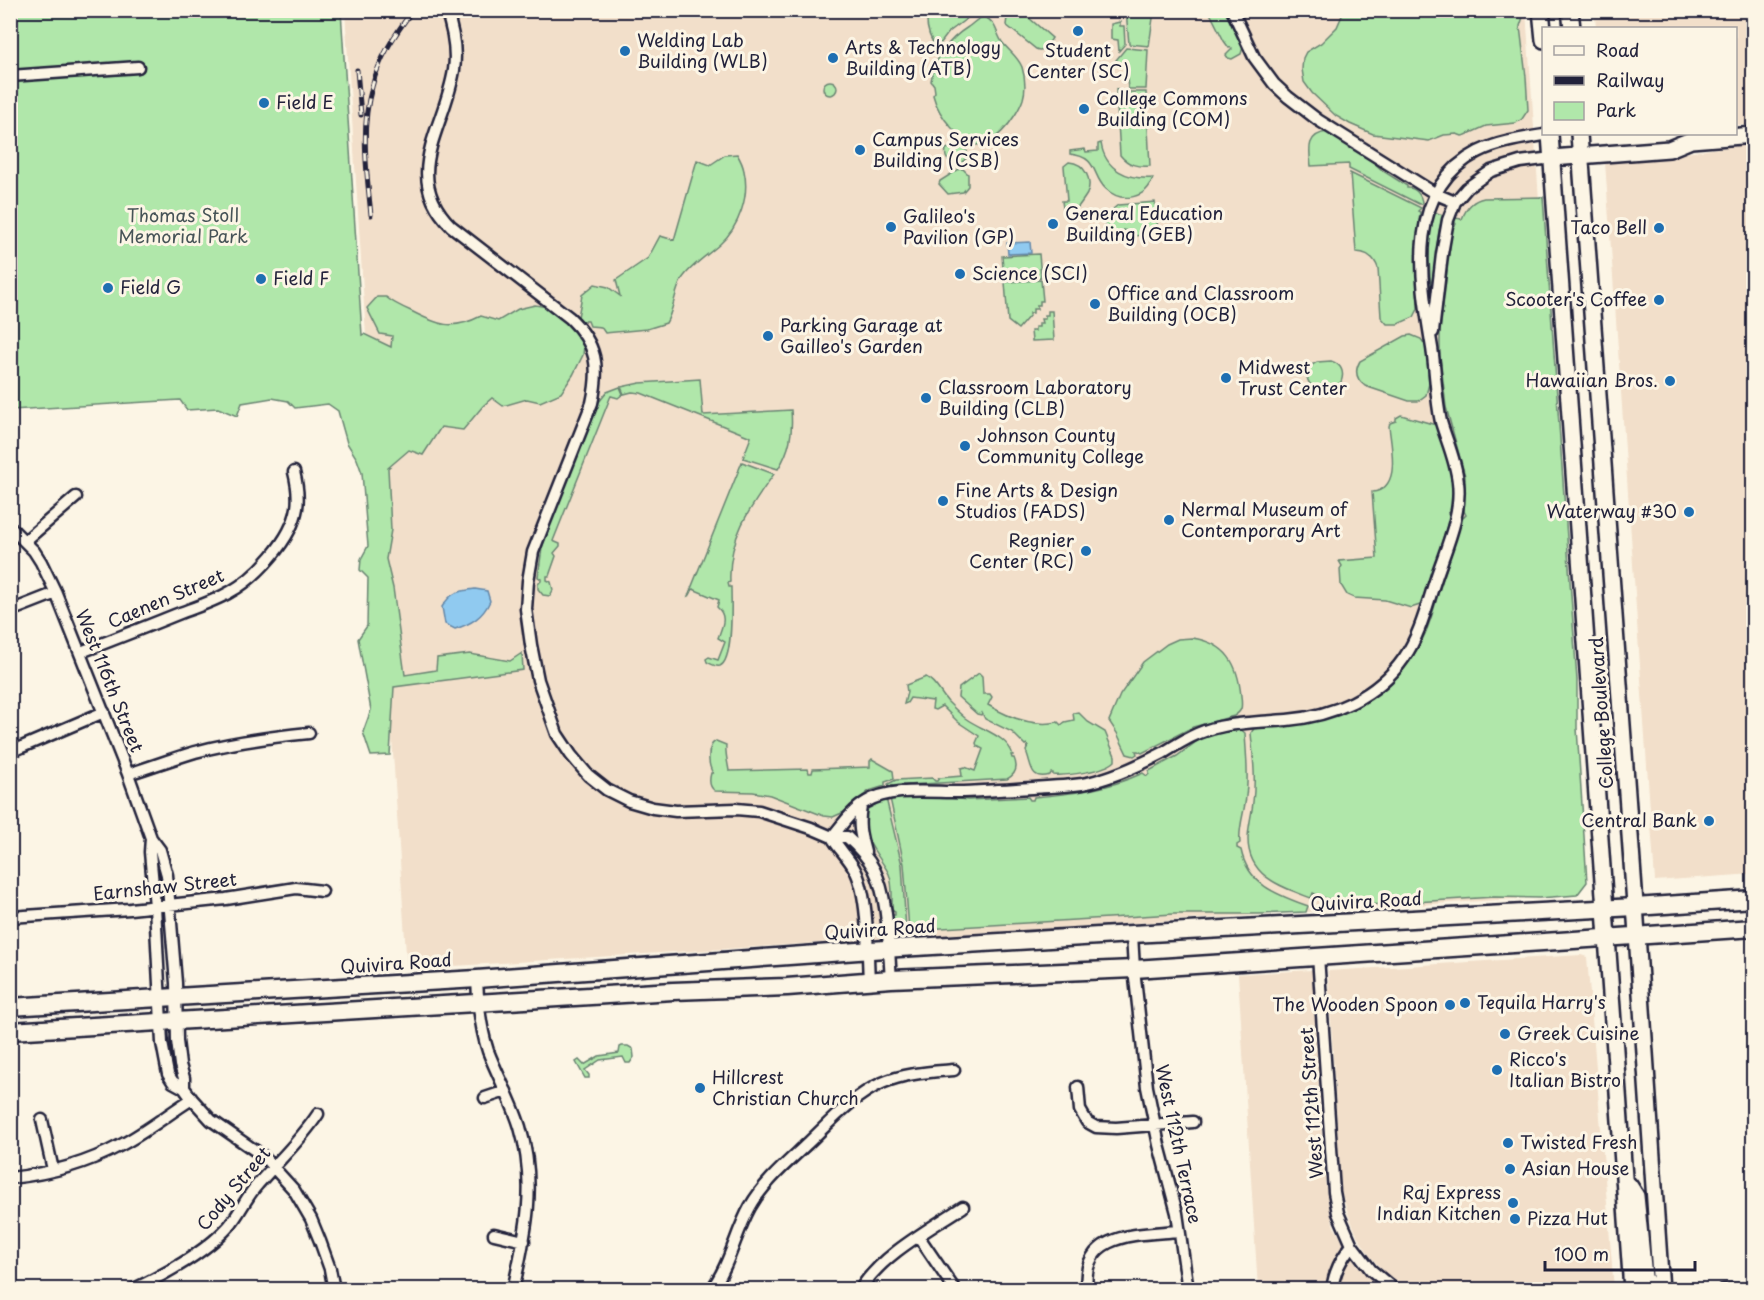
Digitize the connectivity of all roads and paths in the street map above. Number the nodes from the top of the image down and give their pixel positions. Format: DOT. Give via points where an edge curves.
graph roads {
  1 [pos="446,10"];
  2 [pos="1232,10"];
  3 [pos="1541,10"];
  4 [pos="1570,10"];
  5 [pos="1543,27"];
  6 [pos="1572,27"];
  7 [pos="138,67"];
  8 [pos="10,76"];
  9 [pos="1545,135"];
  10 [pos="1550,135"];
  11 [pos="1579,135"];
  12 [pos="1754,135"];
  13 [pos="1684,137"];
  14 [pos="1581,156"];
  15 [pos="1552,158"];
  16 [pos="1436,194"];
  17 [pos="1455,202"];
  18 [pos="1432,348"];
  19 [pos="294,472"];
  20 [pos="76,497"];
  21 [pos="10,527"];
  22 [pos="25,541"];
  23 [pos="56,593"];
  24 [pos="10,611"];
  25 [pos="81,652"];
  26 [pos="104,712"];
  27 [pos="309,732"];
  28 [pos="10,752"];
  29 [pos="128,774"];
  30 [pos="861,806"];
  31 [pos="832,837"];
  32 [pos="151,838"];
  33 [pos="866,858"];
  34 [pos="322,891"];
  35 [pos="1754,899"];
  36 [pos="169,905"];
  37 [pos="155,906"];
  38 [pos="1635,907"];
  39 [pos="1606,908"];
  40 [pos="10,917"];
  41 [pos="1754,928"];
  42 [pos="1132,934"];
  43 [pos="1636,936"];
  44 [pos="1608,939"];
  45 [pos="889,949"];
  46 [pos="867,950"];
  47 [pos="1318,956"];
  48 [pos="1134,969"];
  49 [pos="477,979"];
  50 [pos="891,979"];
  51 [pos="869,981"];
  52 [pos="168,998"];
  53 [pos="478,1003"];
  54 [pos="10,1007"];
  55 [pos="169,1023"];
  56 [pos="10,1031"];
  57 [pos="954,1070"];
  58 [pos="1078,1087"];
  59 [pos="506,1091"];
  60 [pos="485,1098"];
  61 [pos="192,1099"];
  62 [pos="318,1114"];
  63 [pos="42,1120"];
  64 [pos="1193,1122"];
  65 [pos="1154,1125"];
  66 [pos="273,1167"];
  67 [pos="53,1170"];
  68 [pos="10,1178"];
  69 [pos="1625,1181"];
  70 [pos="963,1207"];
  71 [pos="1178,1231"];
  72 [pos="494,1234"];
  73 [pos="919,1237"];
  74 [pos="525,1241"];
  75 [pos="1352,1245"];
  76 [pos="1754,1289"];
  77 [pos="132,1290"];
  78 [pos="334,1290"];
  79 [pos="513,1290"];
  80 [pos="711,1290"];
  81 [pos="860,1290"];
  82 [pos="954,1290"];
  83 [pos="1087,1290"];
  84 [pos="1188,1290"];
  85 [pos="1332,1290"];
  86 [pos="1395,1290"];
  87 [pos="1632,1290"];
  88 [pos="1650,1290"];
  89 [pos="1661,1290"];
  90 [pos="1723,1290"];
  1 -- 31 [label="street" via="455,54 451,83 427,162 432,202 451,226 570,318 591,345 596,366 592,403 533,552 528,581 526,609 531,645 538,680 558,734 588,775 629,801 675,811 759,811"];
  2 -- 16 [label="street" via="1254,57 1288,97"];
  3 -- 5 [label="main road"];
  4 -- 6 [label="main road"];
  7 -- 8 [label="street"];
  9 -- 16 [label="street" via="1495,145 1477,153 1463,162"];
  10 -- 15 [label="main road, College Boulevard"];
  11 -- 14 [label="main road, College Boulevard"];
  12 -- 13 [label="main road"];
  13 -- 14 [label="main road" via="1669,149"];
  14 -- 15 [label="main road"];
  14 -- 38 [label="main road, College Boulevard"];
  15 -- 17 [label="street" via="1491,171"];
  15 -- 39 [label="main road, College Boulevard"];
  16 -- 17 [label="street"];
  16 -- 18 [label="street" via="1427,213 1422,250"];
  17 -- 18 [label="street" via="1442,254"];
  18 -- 30 [label="street" via="1441,422 1458,482 1457,511 1412,644 1390,676 1376,688 1335,711 1314,717 1220,726 1200,732 1125,771 1092,782 994,791 886,794"];
  19 -- 25 [label="street, Caenen Street" via="297,511 280,544 249,579 209,602"];
  20 -- 22 [label="street"];
  21 -- 22 [label="street, West 116th Street"];
  22 -- 23 [label="street, West 116th Street"];
  23 -- 24 [label="street"];
  23 -- 25 [label="street, West 116th Street"];
  25 -- 26 [label="street, West 116th Street"];
  26 -- 28 [label="street"];
  26 -- 29 [label="street, West 116th Street"];
  27 -- 29 [label="street" via="232,743"];
  29 -- 32 [label="street, West 116th Street"];
  30 -- 31 [label="street"];
  30 -- 33 [label="street" via="859,831"];
  31 -- 33 [label="street" via="847,837"];
  31 -- 46 [label="street" via="854,868 862,889"];
  32 -- 36 [label="street, West 116th Street" via="160,850"];
  32 -- 37 [label="street, West 116th Street"];
  33 -- 45 [label="street" via="883,892"];
  34 -- 36 [label="street, Earnshaw Street" via="296,888"];
  35 -- 38 [label="main road, Quivira Road"];
  36 -- 37 [label="street, Earnshaw Street"];
  36 -- 52 [label="street, West 116th Street"];
  37 -- 40 [label="street, Earnshaw Street"];
  37 -- 52 [label="street, West 116th Street"];
  38 -- 39 [label="main road, Quivira Road"];
  38 -- 43 [label="main road, College Boulevard"];
  39 -- 42 [label="main road, Quivira Road"];
  39 -- 44 [label="main road, College Boulevard"];
  41 -- 43 [label="main road"];
  42 -- 45 [label="main road, Quivira Road"];
  42 -- 48 [label="street, West 112th Terrace"];
  43 -- 44 [label="main road"];
  43 -- 89 [label="main road, College Boulevard"];
  44 -- 47 [label="main road"];
  44 -- 69 [label="main road, College Boulevard"];
  45 -- 46 [label="main road, Quivira Road"];
  45 -- 50 [label="street"];
  46 -- 49 [label="main road, Quivira Road"];
  46 -- 51 [label="street"];
  47 -- 48 [label="main road"];
  47 -- 75 [label="street, West 112th Street" via="1334,1192"];
  48 -- 50 [label="main road"];
  48 -- 65 [label="street, West 112th Terrace"];
  49 -- 52 [label="main road, Quivira Road"];
  49 -- 53 [label="street"];
  50 -- 51 [label="main road"];
  51 -- 53 [label="main road"];
  52 -- 54 [label="main road, Quivira Road"];
  52 -- 55 [label="street, West 116th Street"];
  53 -- 55 [label="main road"];
  53 -- 59 [label="street" via="488,1049"];
  55 -- 56 [label="main road"];
  55 -- 61 [label="street, West 116th Street" via="184,1088"];
  57 -- 80 [label="street" via="892,1079 846,1107 756,1196 723,1273"];
  58 -- 65 [label="street" via="1080,1110 1087,1122 1096,1127"];
  59 -- 60 [label="street"];
  59 -- 74 [label="street" via="520,1127 529,1174"];
  61 -- 66 [label="street, West 116th Street" via="212,1120"];
  61 -- 67 [label="street" via="122,1144 94,1158"];
  62 -- 66 [label="street, Cody Street"];
  63 -- 67 [label="street"];
  64 -- 65 [label="street"];
  65 -- 71 [label="street, West 112th Terrace"];
  66 -- 77 [label="street, Cody Street" via="215,1240"];
  66 -- 78 [label="street, West 116th Street" via="294,1190 311,1219"];
  67 -- 68 [label="street"];
  69 -- 87 [label="main road, College Boulevard"];
  69 -- 88 [label="main road" via="1636,1196 1644,1277"];
  70 -- 73 [label="street"];
  71 -- 83 [label="street" via="1126,1236 1104,1244 1088,1267"];
  71 -- 84 [label="street, West 112th Terrace"];
  72 -- 74 [label="street"];
  73 -- 81 [label="street" via="875,1270"];
  73 -- 82 [label="street"];
  74 -- 79 [label="street"];
  75 -- 85 [label="street" via="1341,1259"];
  75 -- 86 [label="street, West 112th Street" via="1371,1270"];
  76 -- 90 [label="street"];
}
